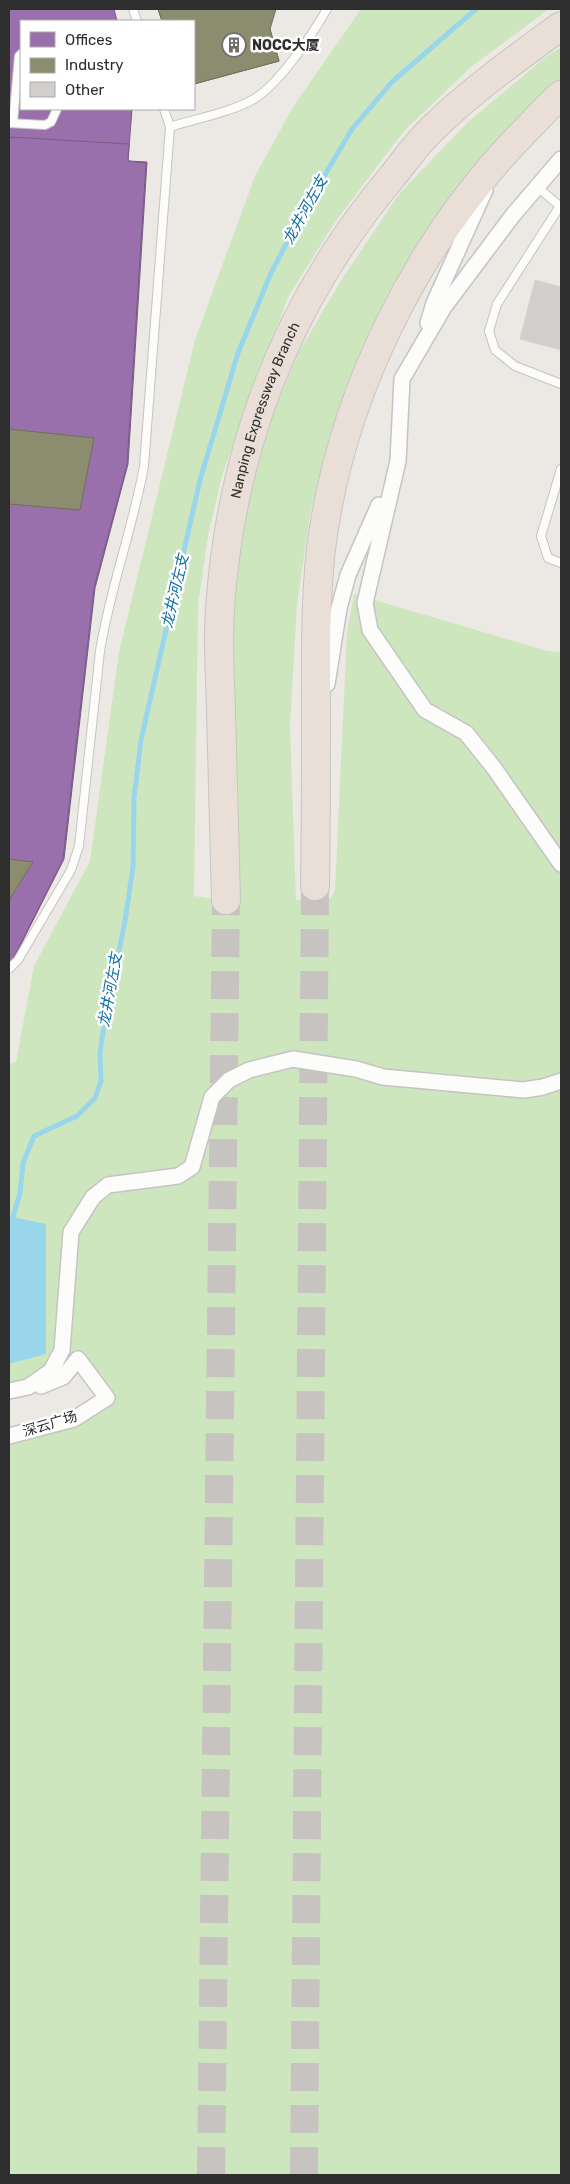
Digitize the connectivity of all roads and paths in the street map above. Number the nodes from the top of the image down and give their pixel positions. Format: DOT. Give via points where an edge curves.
graph roads {
  1 [pos="327,9"];
  2 [pos="561,26"];
  3 [pos="20,58"];
  4 [pos="561,95"];
  5 [pos="57,110"];
  6 [pos="164,110"];
  7 [pos="11,123"];
  8 [pos="170,127"];
  9 [pos="498,159"];
  10 [pos="561,159"];
  11 [pos="537,186"];
  12 [pos="561,206"];
  13 [pos="424,339"];
  14 [pos="561,384"];
  15 [pos="398,460"];
  16 [pos="561,469"];
  17 [pos="561,563"];
  18 [pos="316,764"];
  19 [pos="561,864"];
  20 [pos="315,886"];
  21 [pos="226,900"];
  22 [pos="9,968"];
  23 [pos="561,1081"];
  24 [pos="9,1392"];
  25 [pos="9,1436"];
  1 -- 8 [label="lane" via="308,39 268,89 253,100"];
  2 -- 21 [label="highway, Nanping Expressway Branch" via="495,74 431,130 372,200 324,270 290,334 260,404 240,470 220,599"];
  3 -- 7 [label="lane"];
  4 -- 9 [label="highway"];
  5 -- 7 [label="lane" via="51,122 45,124"];
  6 -- 8 [label="lane"];
  8 -- 22 [label="lane" via="144,466 102,634 79,846 71,870 18,960"];
  9 -- 13 [label="street" via="434,302"];
  9 -- 18 [label="highway" via="453,217 416,275 379,345 352,418 321,547 315,616"];
  10 -- 11 [label="street"];
  11 -- 12 [label="lane"];
  11 -- 13 [label="street"];
  12 -- 14 [label="lane" via="496,304 489,331 495,350 515,366"];
  13 -- 15 [label="street" via="402,379"];
  15 -- 18 [label="street" via="348,575 339,608"];
  15 -- 19 [label="street" via="364,604 370,630 426,710 466,733"];
  16 -- 17 [label="lane" via="541,536 548,558"];
  18 -- 20 [label="highway"];
  23 -- 24 [label="street" via="524,1090 383,1077 356,1069 293,1059 249,1070 229,1080 212,1098 192,1167 178,1176 108,1185 93,1197 71,1232 62,1350 51,1371 28,1387"];
  24 -- 25 [label="street, 深云广场" via="30,1390 63,1377 78,1359 107,1398 74,1419"];
}
